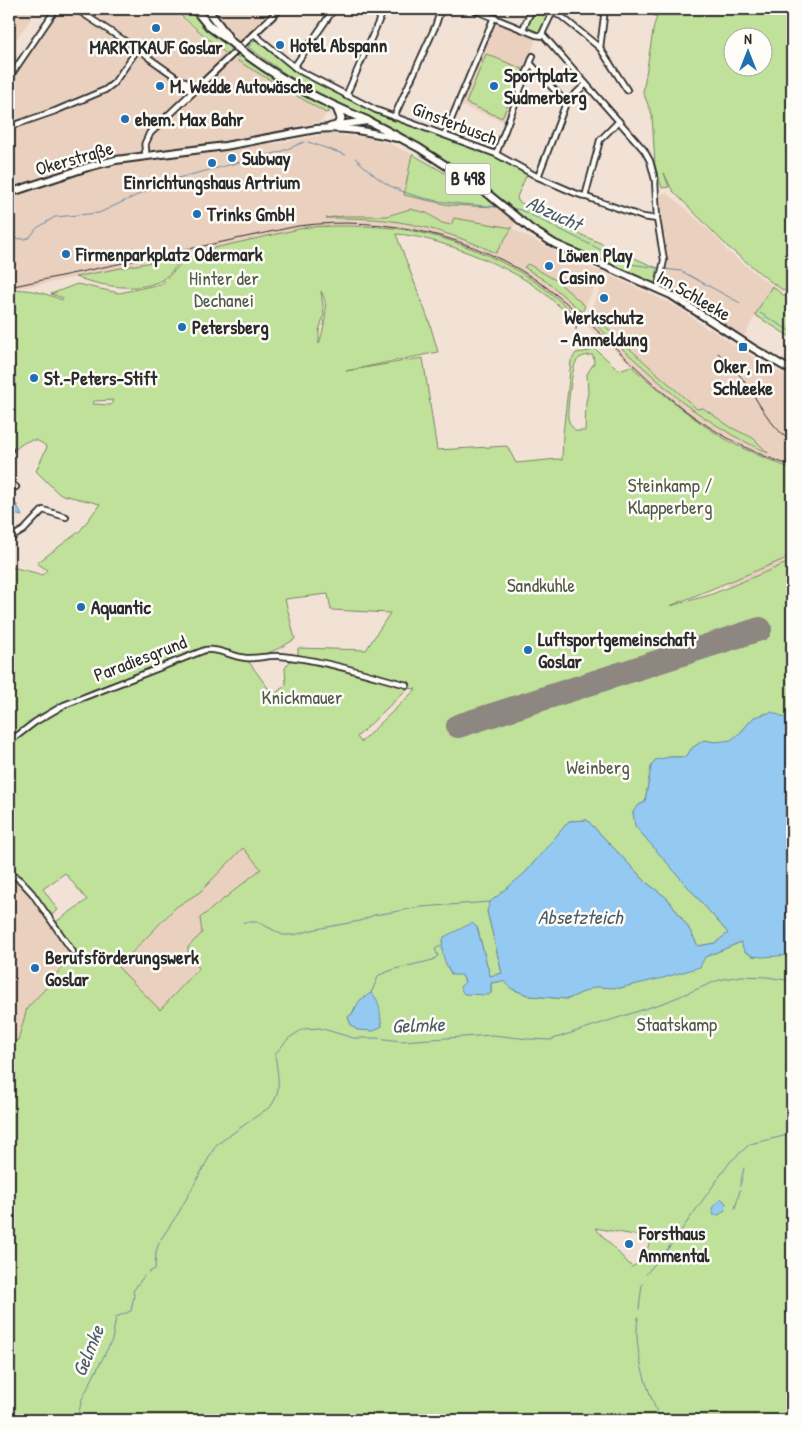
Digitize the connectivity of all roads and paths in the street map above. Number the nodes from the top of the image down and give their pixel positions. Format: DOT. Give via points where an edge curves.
graph roads {
  1 [pos="56,9"];
  2 [pos="76,9"];
  3 [pos="195,9"];
  4 [pos="207,9"];
  5 [pos="280,9"];
  6 [pos="334,9"];
  7 [pos="384,9"];
  8 [pos="441,9"];
  9 [pos="472,9"];
  10 [pos="532,9"];
  11 [pos="605,9"];
  12 [pos="553,11"];
  13 [pos="494,17"];
  14 [pos="523,29"];
  15 [pos="254,34"];
  16 [pos="542,34"];
  17 [pos="232,42"];
  18 [pos="600,48"];
  19 [pos="137,50"];
  20 [pos="534,56"];
  21 [pos="530,64"];
  22 [pos="294,67"];
  23 [pos="9,78"];
  24 [pos="586,84"];
  25 [pos="627,90"];
  26 [pos="193,91"];
  27 [pos="346,96"];
  28 [pos="566,103"];
  29 [pos="337,108"];
  30 [pos="394,117"];
  31 [pos="368,121"];
  32 [pos="619,121"];
  33 [pos="338,125"];
  34 [pos="9,127"];
  35 [pos="330,128"];
  36 [pos="445,134"];
  37 [pos="402,139"];
  38 [pos="496,154"];
  39 [pos="147,156"];
  40 [pos="538,177"];
  41 [pos="9,193"];
  42 [pos="585,197"];
  43 [pos="657,219"];
  44 [pos="658,289"];
  45 [pos="792,371"];
  46 [pos="9,478"];
  47 [pos="16,487"];
  48 [pos="66,517"];
  49 [pos="9,539"];
  50 [pos="407,685"];
  51 [pos="9,742"];
  52 [pos="9,872"];
  53 [pos="73,952"];
  1 -- 23 [label="street"];
  2 -- 19 [label="street"];
  3 -- 17 [label="highway" via="209,26"];
  4 -- 17 [label="highway"];
  5 -- 15 [label="street"];
  6 -- 22 [label="street"];
  7 -- 27 [label="street"];
  8 -- 30 [label="street"];
  9 -- 13 [label="street"];
  10 -- 14 [label="street"];
  11 -- 18 [label="street"];
  12 -- 16 [label="street"];
  12 -- 18 [label="street"];
  13 -- 14 [label="street"];
  13 -- 36 [label="street"];
  14 -- 16 [label="street"];
  15 -- 22 [label="street, Ginsterbusch"];
  15 -- 26 [label="street"];
  16 -- 24 [label="street"];
  17 -- 29 [label="highway, bridge" via="298,89"];
  18 -- 25 [label="street"];
  19 -- 26 [label="street"];
  19 -- 34 [label="street" via="114,83 105,90"];
  20 -- 21 [label="street"];
  21 -- 28 [label="street"];
  21 -- 38 [label="street"];
  22 -- 27 [label="street, Ginsterbusch"];
  24 -- 28 [label="street"];
  24 -- 32 [label="street"];
  26 -- 39 [label="main road" via="147,139"];
  27 -- 30 [label="street, Ginsterbusch"];
  28 -- 40 [label="street"];
  29 -- 31 [label="highway"];
  29 -- 33 [label="highway" via="341,118"];
  30 -- 36 [label="street, Ginsterbusch"];
  31 -- 33 [label="main road, Im Schleeke"];
  31 -- 37 [label="main road, Im Schleeke / B 498"];
  32 -- 42 [label="street" via="602,137"];
  32 -- 43 [label="street" via="650,161 656,180"];
  33 -- 35 [label="main road, Im Schleeke"];
  35 -- 37 [label="main road, Im Schleeke"];
  35 -- 39 [label="main road, Im Schleeke"];
  36 -- 38 [label="street, Ginsterbusch"];
  37 -- 44 [label="main road, Im Schleeke / B 498" via="478,185 548,240"];
  38 -- 40 [label="street, Ginsterbusch"];
  39 -- 41 [label="main road, Okerstraße" via="96,165"];
  40 -- 42 [label="street, Ginsterbusch"];
  42 -- 43 [label="street, Ginsterbusch"];
  43 -- 44 [label="street" via="664,264"];
  44 -- 45 [label="main road, Im Schleeke / B 498"];
  46 -- 47 [label="street"];
  48 -- 49 [label="street" via="43,510 24,530"];
  50 -- 51 [label="street, Paradiesgrund" via="343,666 294,658 246,658 215,650 201,651 64,705"];
  52 -- 53 [label="street" via="32,893"];
}
